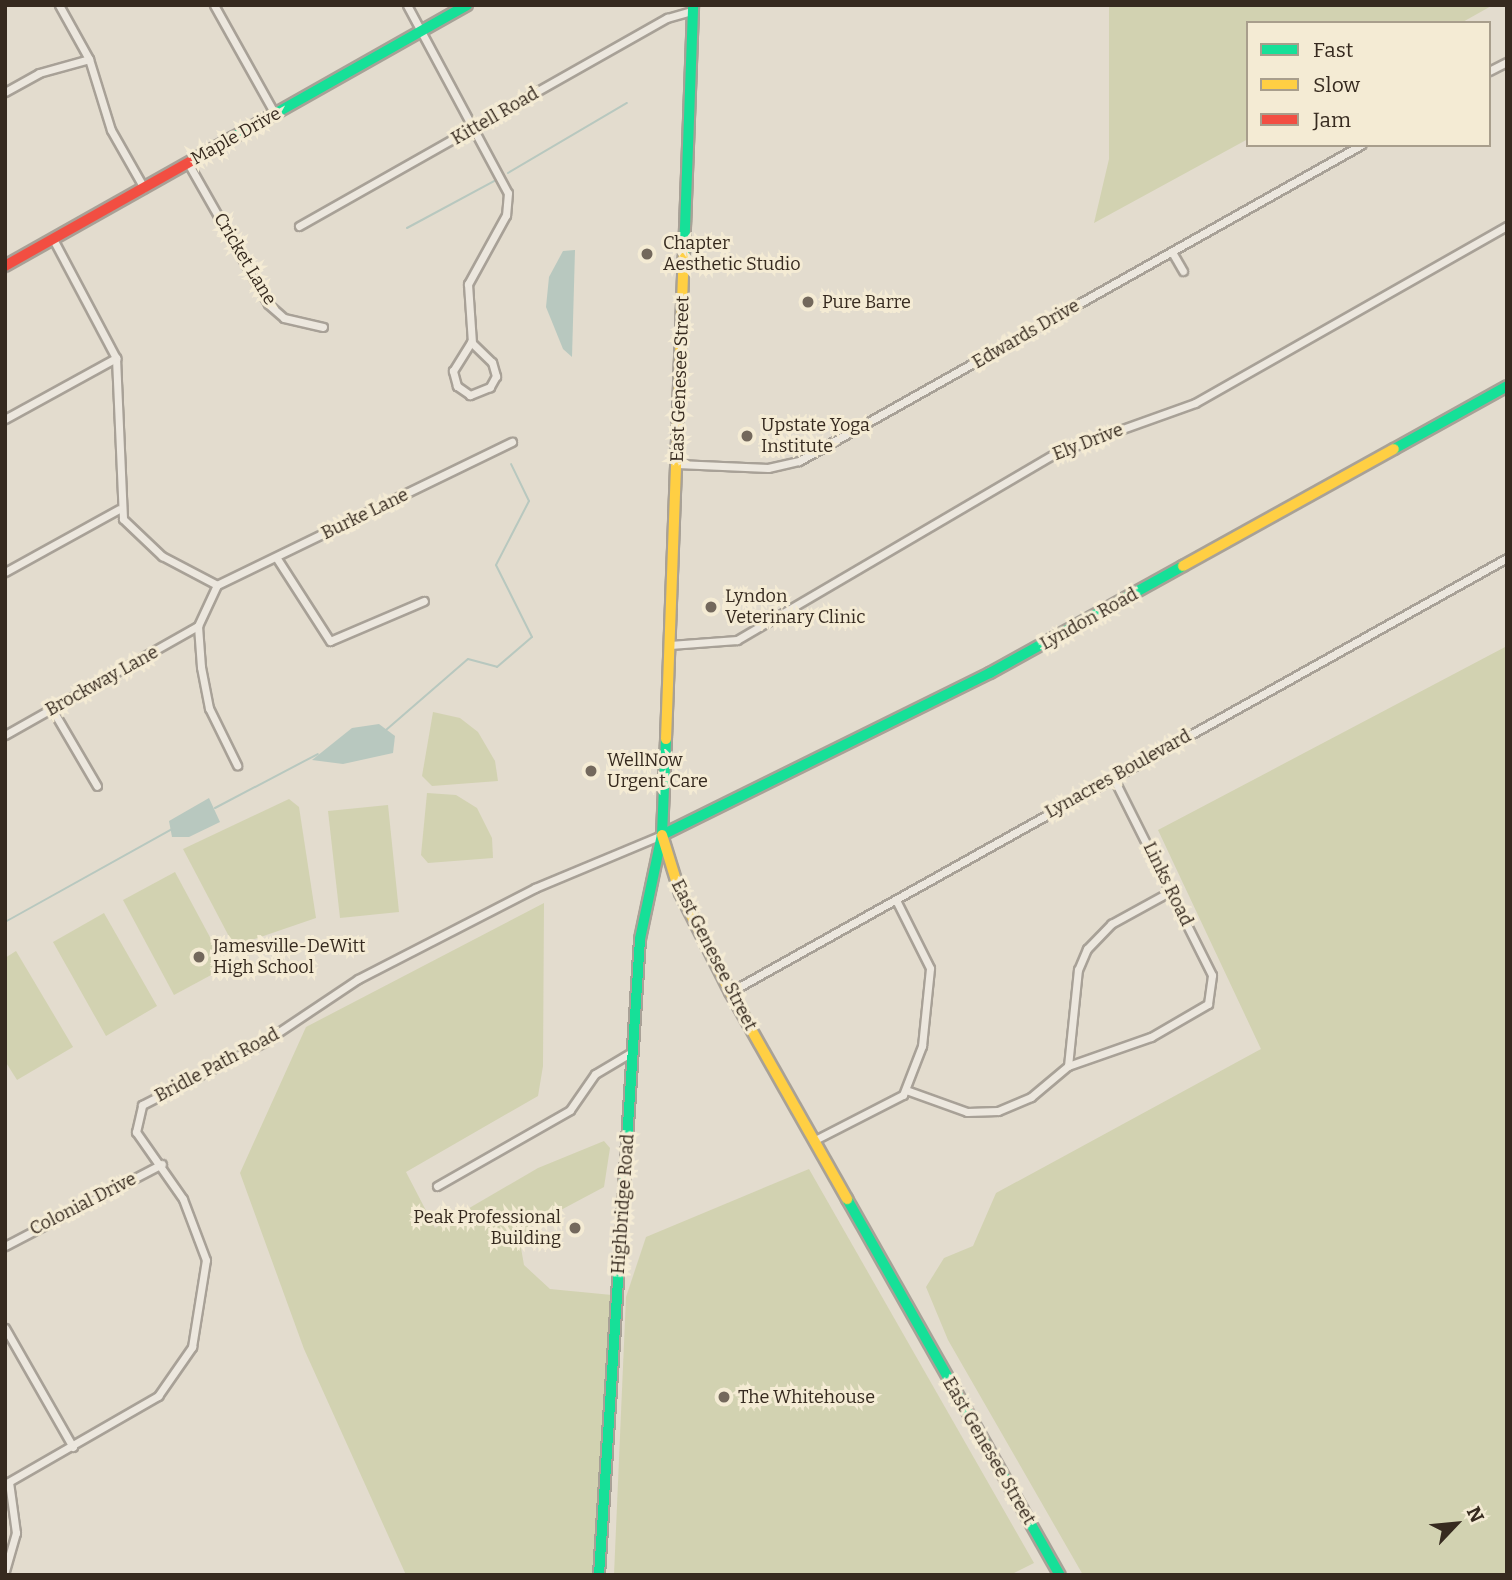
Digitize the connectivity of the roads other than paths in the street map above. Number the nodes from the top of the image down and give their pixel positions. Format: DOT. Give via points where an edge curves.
graph roads {
  1 [pos="59,5"];
  2 [pos="214,5"];
  3 [pos="407,5"];
  4 [pos="467,5"];
  5 [pos="693,8"];
  6 [pos="422,31"];
  7 [pos="89,59"];
  8 [pos="1507,62"];
  9 [pos="1491,70"];
  10 [pos="5,92"];
  11 [pos="275,114"];
  12 [pos="477,126"];
  13 [pos="1357,147"];
  14 [pos="188,163"];
  15 [pos="145,188"];
  16 [pos="299,226"];
  17 [pos="1507,226"];
  18 [pos="52,239"];
  19 [pos="1172,252"];
  20 [pos="5,266"];
  21 [pos="1183,271"];
  22 [pos="323,327"];
  23 [pos="472,342"];
  24 [pos="116,358"];
  25 [pos="1507,386"];
  26 [pos="5,419"];
  27 [pos="512,442"];
  28 [pos="677,464"];
  29 [pos="119,509"];
  30 [pos="276,557"];
  31 [pos="1507,558"];
  32 [pos="5,572"];
  33 [pos="217,585"];
  34 [pos="424,601"];
  35 [pos="198,626"];
  36 [pos="669,645"];
  37 [pos="52,709"];
  38 [pos="5,735"];
  39 [pos="237,765"];
  40 [pos="1112,777"];
  41 [pos="97,786"];
  42 [pos="662,835"];
  43 [pos="1171,891"];
  44 [pos="896,900"];
  45 [pos="730,992"];
  46 [pos="633,1052"];
  47 [pos="1069,1066"];
  48 [pos="906,1090"];
  49 [pos="814,1142"];
  50 [pos="162,1164"];
  51 [pos="437,1186"];
  52 [pos="5,1246"];
  53 [pos="5,1328"];
  54 [pos="73,1447"];
  55 [pos="7,1483"];
  56 [pos="5,1571"];
  57 [pos="599,1575"];
  58 [pos="1059,1575"];
  1 -- 7 [label="street"];
  2 -- 11 [label="street"];
  3 -- 6 [label="street"];
  4 -- 6 [label="main road, Maple Drive"];
  5 -- 12 [label="street, Kittell Road" via="667,18"];
  5 -- 28 [label="main road, East Genesee Street"];
  6 -- 11 [label="main road, Maple Drive"];
  6 -- 12 [label="street"];
  7 -- 10 [label="street" via="39,72"];
  7 -- 15 [label="street" via="111,130"];
  8 -- 9 [label="street"];
  11 -- 14 [label="main road, Maple Drive"];
  12 -- 16 [label="street, Kittell Road"];
  12 -- 23 [label="street" via="503,176 509,205 468,284"];
  13 -- 19 [label="street, Edwards Drive"];
  14 -- 15 [label="main road, Maple Drive"];
  14 -- 22 [label="street, Cricket Lane" via="268,304 284,318"];
  15 -- 18 [label="main road, Maple Drive"];
  17 -- 36 [label="street, Ely Drive" via="1195,403 1058,452 737,640"];
  18 -- 20 [label="main road, Maple Drive"];
  18 -- 24 [label="street"];
  19 -- 21 [label="street"];
  19 -- 28 [label="street, Edwards Drive" via="799,461 768,468"];
  23 -- 23 [label="street" via="492,362 496,376 491,387 470,395 457,386 453,371"];
  24 -- 26 [label="street"];
  24 -- 29 [label="street"];
  25 -- 42 [label="main road, Lyndon Road" via="990,673"];
  27 -- 30 [label="street, Burke Lane"];
  28 -- 36 [label="main road, East Genesee Street"];
  29 -- 32 [label="street"];
  29 -- 33 [label="street" via="145,543"];
  30 -- 33 [label="street, Burke Lane"];
  30 -- 34 [label="street" via="330,641"];
  31 -- 40 [label="street, Lynacres Boulevard"];
  33 -- 35 [label="street"];
  35 -- 37 [label="street, Brockway Lane"];
  35 -- 39 [label="street" via="205,696"];
  36 -- 42 [label="main road, East Genesee Street"];
  37 -- 38 [label="street, Brockway Lane"];
  37 -- 41 [label="street"];
  40 -- 43 [label="street, Links Road"];
  40 -- 44 [label="street, Lynacres Boulevard"];
  42 -- 45 [label="main road, East Genesee Street" via="682,898"];
  42 -- 46 [label="main road, Highbridge Road" via="642,929"];
  42 -- 50 [label="street, Bridle Path Road" via="535,888 358,979 264,1042 148,1101 136,1112 136,1132"];
  43 -- 47 [label="street" via="1111,924 1087,949 1076,982"];
  43 -- 47 [label="street, Links Road" via="1212,975 1213,994 1180,1024"];
  44 -- 45 [label="street, Lynacres Boulevard"];
  44 -- 48 [label="street" via="930,975 927,1021"];
  45 -- 49 [label="main road, East Genesee Street"];
  46 -- 51 [label="street" via="596,1074 570,1110"];
  46 -- 57 [label="main road, Highbridge Road"];
  47 -- 48 [label="street" via="1031,1097 998,1111 967,1112"];
  48 -- 49 [label="street"];
  49 -- 58 [label="main road, East Genesee Street"];
  50 -- 52 [label="street, Colonial Drive"];
  50 -- 54 [label="street, Bridle Path Road" via="206,1260 197,1330 181,1368 158,1396"];
  53 -- 54 [label="street"];
  54 -- 55 [label="street, Bridle Path Road"];
  55 -- 56 [label="street" via="16,1533"];
}
